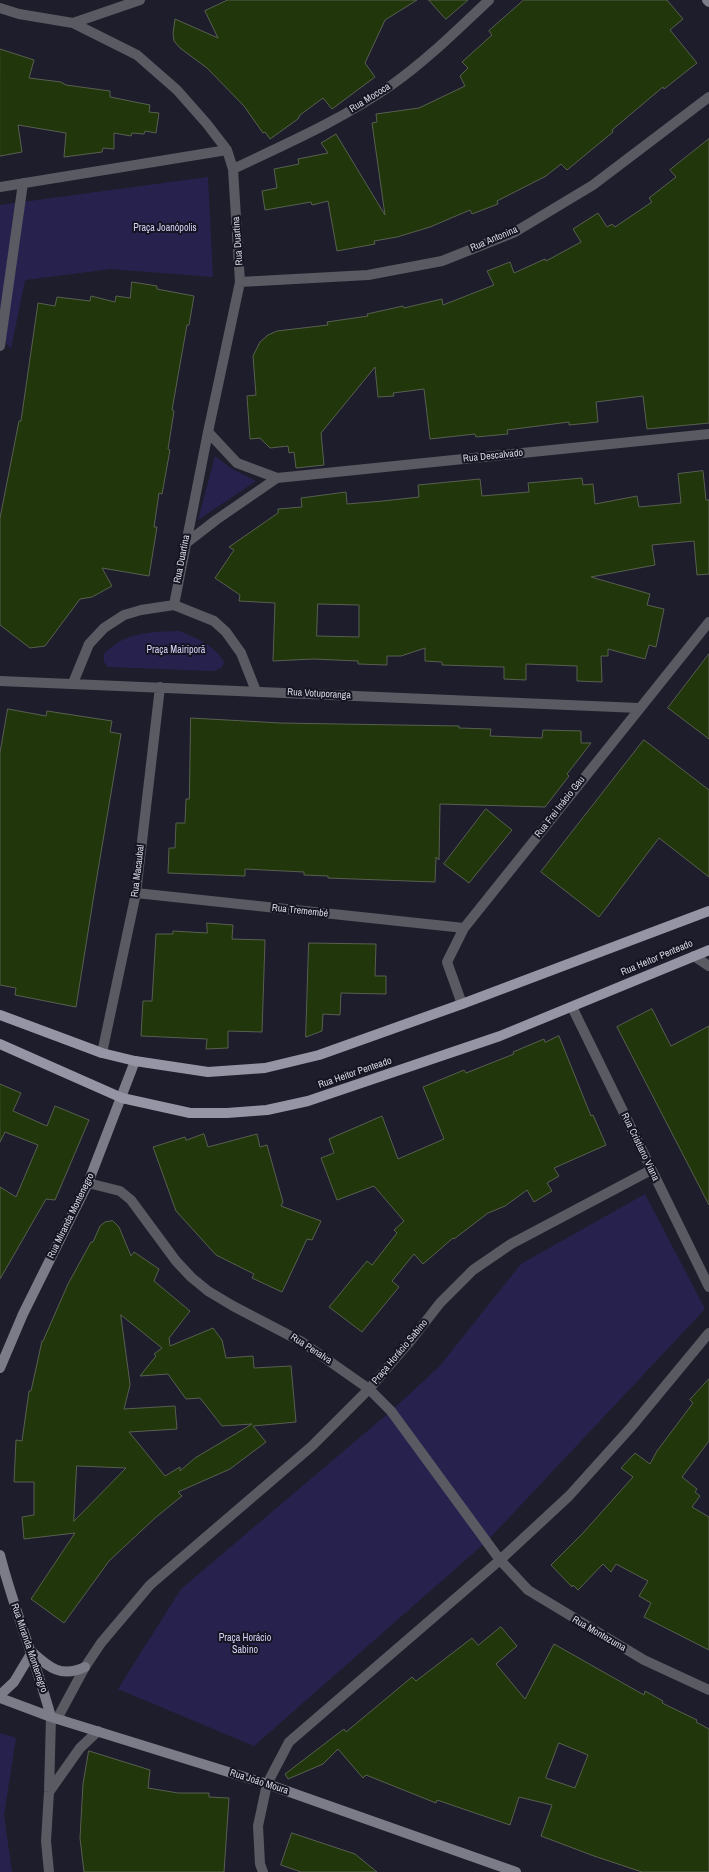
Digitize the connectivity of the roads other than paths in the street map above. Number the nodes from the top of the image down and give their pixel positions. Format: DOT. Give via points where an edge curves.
graph roads {
  1 [pos="140,0"];
  2 [pos="489,0"];
  3 [pos="0,8"];
  4 [pos="74,23"];
  5 [pos="709,97"];
  6 [pos="227,150"];
  7 [pos="234,168"];
  8 [pos="23,183"];
  9 [pos="0,186"];
  10 [pos="240,282"];
  11 [pos="0,346"];
  12 [pos="208,432"];
  13 [pos="709,434"];
  14 [pos="277,478"];
  15 [pos="185,544"];
  16 [pos="174,605"];
  17 [pos="709,622"];
  18 [pos="0,681"];
  19 [pos="73,683"];
  20 [pos="160,687"];
  21 [pos="256,691"];
  22 [pos="638,708"];
  23 [pos="136,893"];
  24 [pos="709,911"];
  25 [pos="464,928"];
  26 [pos="709,950"];
  27 [pos="694,956"];
  28 [pos="709,966"];
  29 [pos="462,1004"];
  30 [pos="572,1007"];
  31 [pos="0,1015"];
  32 [pos="0,1044"];
  33 [pos="102,1053"];
  34 [pos="135,1062"];
  35 [pos="122,1098"];
  36 [pos="651,1170"];
  37 [pos="88,1183"];
  38 [pos="709,1287"];
  39 [pos="709,1333"];
  40 [pos="3,1356"];
  41 [pos="0,1368"];
  42 [pos="369,1388"];
  43 [pos="0,1555"];
  44 [pos="500,1560"];
  45 [pos="32,1652"];
  46 [pos="85,1667"];
  47 [pos="709,1690"];
  48 [pos="0,1695"];
  49 [pos="0,1698"];
  50 [pos="54,1718"];
  51 [pos="98,1731"];
  52 [pos="267,1784"];
  53 [pos="49,1792"];
  54 [pos="49,1872"];
  55 [pos="263,1872"];
  56 [pos="516,1872"];
  1 -- 4 [label="street"];
  2 -- 7 [label="street, Rua Mococa" via="429,56 392,85 331,123"];
  3 -- 4 [label="street, Rua Duartina" via="19,14"];
  4 -- 6 [label="street, Rua Duartina" via="137,55 177,90"];
  5 -- 10 [label="street, Rua Antonina" via="593,186 508,235 442,260 368,275"];
  6 -- 7 [label="street, Rua Duartina"];
  6 -- 8 [label="street"];
  7 -- 10 [label="street, Rua Duartina"];
  8 -- 9 [label="street"];
  8 -- 11 [label="street"];
  10 -- 12 [label="street, Rua Duartina"];
  12 -- 14 [label="street, Rua Descalvado" via="237,463"];
  12 -- 15 [label="street, Rua Duartina"];
  13 -- 14 [label="street, Rua Descalvado"];
  14 -- 15 [label="street, Rua Descalvado"];
  15 -- 16 [label="street, Rua Duartina"];
  16 -- 19 [label="street" via="124,614 104,628 89,644"];
  16 -- 21 [label="street" via="214,621 226,632 241,654"];
  17 -- 22 [label="street, Rua Frei Inácio Gau"];
  18 -- 19 [label="street, Rua Votuporanga"];
  19 -- 20 [label="street, Rua Votuporanga"];
  20 -- 21 [label="street, Rua Votuporanga"];
  20 -- 23 [label="street, Rua Macaubal"];
  21 -- 22 [label="street, Rua Votuporanga"];
  22 -- 25 [label="street, Rua Frei Inácio Gau"];
  23 -- 25 [label="street, Rua Tremembé"];
  23 -- 33 [label="street, Rua Macaubal"];
  24 -- 29 [label="main road"];
  25 -- 29 [label="street, Rua Frei Inácio Gau" via="447,962"];
  26 -- 27 [label="main road, Rua Heitor Penteado"];
  27 -- 28 [label="street"];
  27 -- 30 [label="main road, Rua Heitor Penteado"];
  29 -- 34 [label="main road" via="319,1055 265,1068 208,1072"];
  30 -- 35 [label="main road, Rua Heitor Penteado" via="500,1036 322,1096 267,1110 190,1113"];
  30 -- 36 [label="street, Rua Cristiano Viana"];
  31 -- 33 [label="main road"];
  32 -- 35 [label="main road, Rua Heitor Penteado"];
  33 -- 34 [label="main road"];
  34 -- 35 [label="street, Rua Miranda Montenegro"];
  35 -- 37 [label="street, Rua Miranda Montenegro"];
  36 -- 38 [label="street, Rua Cristiano Viana"];
  36 -- 42 [label="street, Praça Horácio Sabino" via="511,1244 473,1270 440,1303"];
  37 -- 40 [label="street, Rua Miranda Montenegro"];
  37 -- 42 [label="street, Rua Penalva" via="120,1191 131,1200 176,1261 208,1291 302,1342"];
  39 -- 44 [label="street" via="632,1426 569,1496"];
  40 -- 41 [label="street, Rua Miranda Montenegro"];
  42 -- 44 [label="street, Rua Penalva" via="391,1411"];
  42 -- 46 [label="street, Praça Horácio Sabino" via="312,1446 150,1585 101,1642"];
  43 -- 45 [label="street, Rua Miranda Montenegro" via="9,1592"];
  44 -- 47 [label="street, Rua Montezuma" via="528,1590 568,1616 644,1660"];
  44 -- 52 [label="street" via="289,1742"];
  45 -- 46 [label="street" via="47,1666 56,1670 68,1672"];
  45 -- 48 [label="street" via="14,1682"];
  45 -- 50 [label="street, Rua Miranda Montenegro"];
  46 -- 50 [label="street, Praça Horácio Sabino"];
  49 -- 50 [label="street, Rua João Moura"];
  50 -- 51 [label="street, Rua João Moura"];
  50 -- 53 [label="street, Praça Horácio Sabino"];
  51 -- 52 [label="street, Rua João Moura"];
  51 -- 53 [label="street" via="80,1748"];
  52 -- 55 [label="street" via="258,1826 260,1864"];
  52 -- 56 [label="street, Rua João Moura"];
  53 -- 54 [label="street, Praça Horácio Sabino" via="46,1841"];
}
